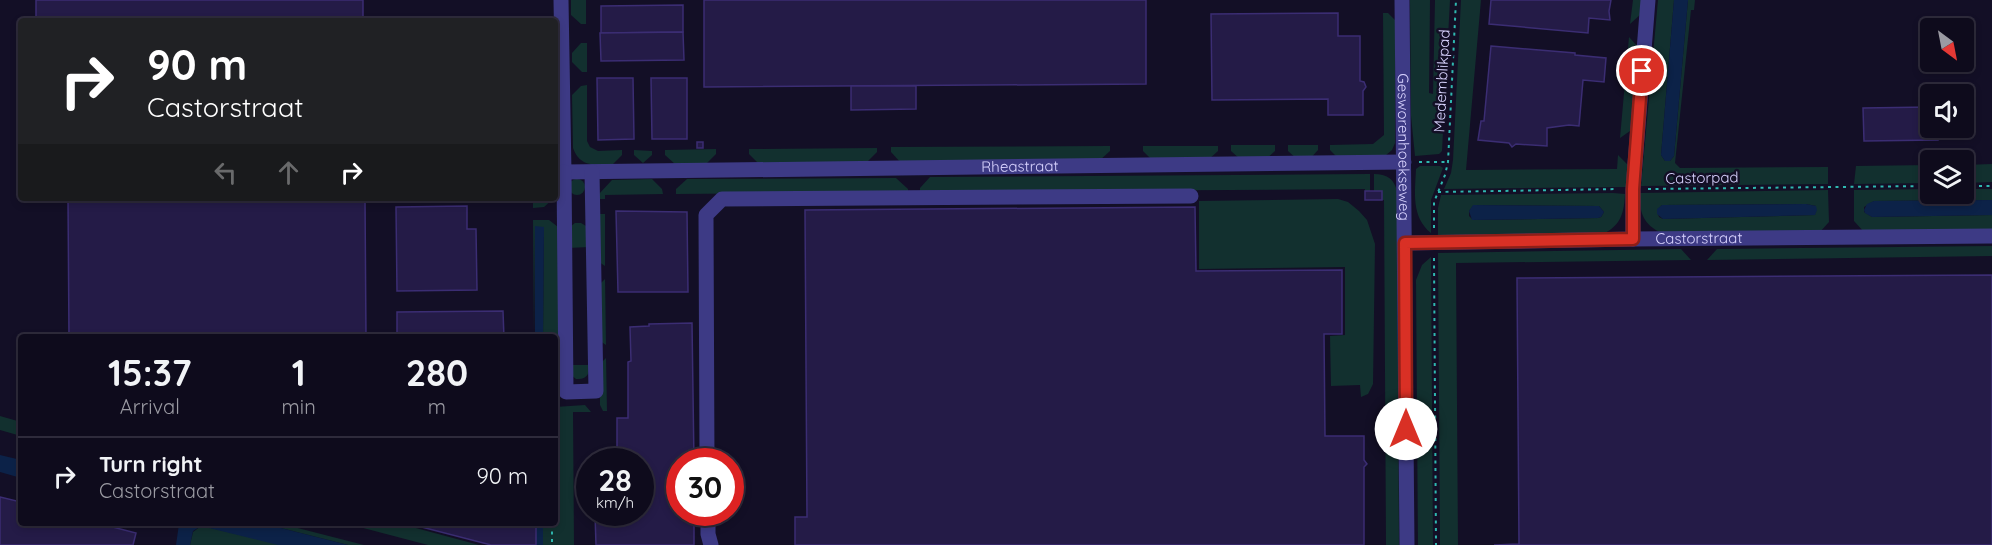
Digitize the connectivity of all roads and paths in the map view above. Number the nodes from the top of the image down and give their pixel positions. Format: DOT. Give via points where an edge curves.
graph roads {
  1 [pos="561,0"];
  2 [pos="1402,0"];
  3 [pos="1456,0"];
  4 [pos="1648,0"];
  5 [pos="1404,162"];
  6 [pos="1448,162"];
  7 [pos="564,172"];
  8 [pos="592,172"];
  9 [pos="1920,186"];
  10 [pos="1974,186"];
  11 [pos="1992,186"];
  12 [pos="1633,189"];
  13 [pos="1438,192"];
  14 [pos="1191,196"];
  15 [pos="1992,236"];
  16 [pos="1633,239"];
  17 [pos="1405,243"];
  18 [pos="1434,243"];
  19 [pos="707,448"];
  20 [pos="552,526"];
  21 [pos="708,526"];
  22 [pos="552,545"];
  23 [pos="711,545"];
  24 [pos="1407,545"];
  25 [pos="1436,545"];
  1 -- 7 [label="street"];
  2 -- 5 [label="street, Gesworenhoekseweg"];
  3 -- 6 [label="path, Medemblikpad"];
  4 -- 12 [label="street"];
  5 -- 6 [label="path"];
  5 -- 8 [label="street, Rheastraat"];
  5 -- 17 [label="street, Gesworenhoekseweg"];
  6 -- 13 [label="path, Gesworenhoekseweg"];
  7 -- 8 [label="street, Rheastraat"];
  7 -- 8 [label="street" via="566,392 596,391"];
  9 -- 12 [label="path, Castorpad"];
  10 -- 11 [label="path"];
  12 -- 13 [label="path, Castorpad"];
  12 -- 16 [label="street"];
  13 -- 18 [label="path, Gesworenhoekseweg" via="1434,202"];
  14 -- 19 [label="street" via="722,199 706,214"];
  15 -- 16 [label="street, Castorstraat"];
  16 -- 18 [label="street, Castorstraat"];
  17 -- 18 [label="street, Castorstraat"];
  17 -- 24 [label="street, Gesworenhoekseweg"];
  18 -- 25 [label="path, Gesworenhoekseweg"];
  20 -- 22 [label="path"];
  21 -- 23 [label="street"];
}
